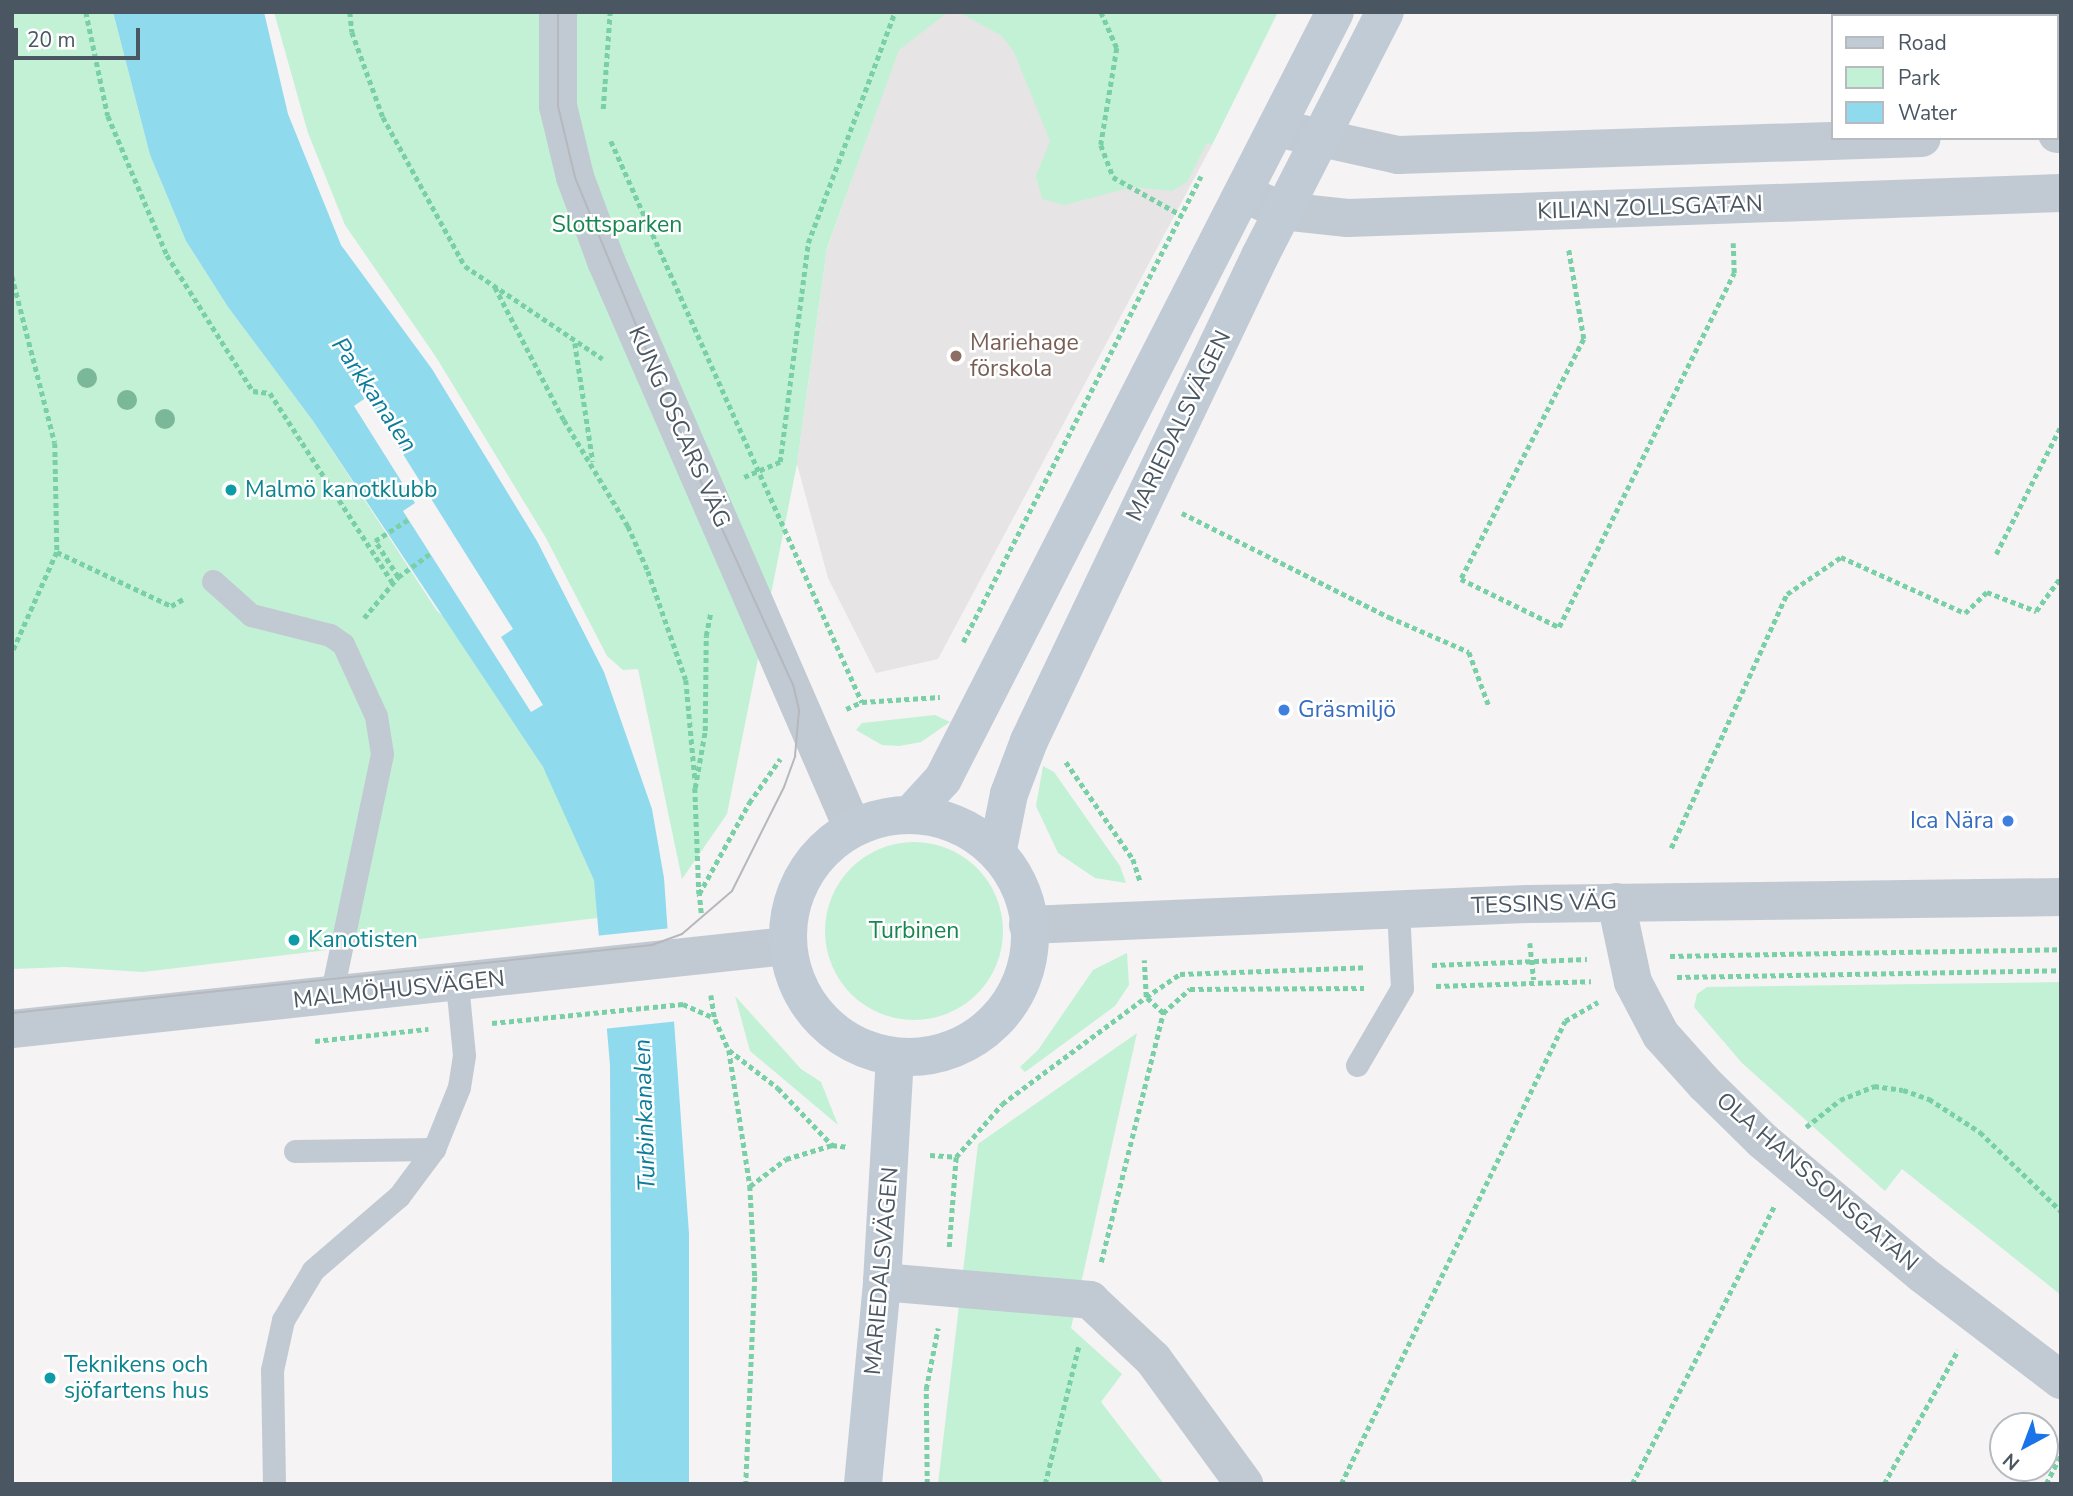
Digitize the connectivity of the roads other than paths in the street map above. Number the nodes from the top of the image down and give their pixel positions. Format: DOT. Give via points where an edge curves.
graph roads {
  1 [pos="558,12"];
  2 [pos="1335,12"];
  3 [pos="1385,12"];
  4 [pos="1276,128"];
  5 [pos="1320,139"];
  6 [pos="1860,140"];
  7 [pos="1243,193"];
  8 [pos="2061,193"];
  9 [pos="1282,211"];
  10 [pos="213,581"];
  11 [pos="910,816"];
  12 [pos="853,829"];
  13 [pos="998,849"];
  14 [pos="2061,897"];
  15 [pos="1616,902"];
  16 [pos="1398,909"];
  17 [pos="1028,925"];
  18 [pos="786,946"];
  19 [pos="457,983"];
  20 [pos="331,997"];
  21 [pos="12,1029"];
  22 [pos="895,1058"];
  23 [pos="1357,1065"];
  24 [pos="434,1149"];
  25 [pos="295,1151"];
  26 [pos="882,1282"];
  27 [pos="2061,1380"];
  28 [pos="274,1484"];
  29 [pos="863,1484"];
  30 [pos="1244,1484"];
  1 -- 12 [label="street, KUNG OSCARS VÄG" via="558,106 575,177 704,489"];
  2 -- 4 [label="main road, MARIEDALSVÄGEN"];
  3 -- 5 [label="main road, MARIEDALSVÄGEN"];
  4 -- 5 [label="street"];
  4 -- 7 [label="main road, MARIEDALSVÄGEN"];
  5 -- 6 [label="street" via="1398,155"];
  5 -- 9 [label="main road, MARIEDALSVÄGEN"];
  7 -- 9 [label="street, KILIAN ZOLLSGATAN"];
  7 -- 11 [label="main road, MARIEDALSVÄGEN" via="943,779"];
  8 -- 9 [label="street, KILIAN ZOLLSGATAN" via="1348,218"];
  9 -- 13 [label="main road, MARIEDALSVÄGEN" via="1029,741 1009,794"];
  10 -- 20 [label="lane" via="251,615 330,635 343,644 376,716 382,754"];
  11 -- 12 [label="main road" via="874,817"];
  11 -- 13 [label="main road" via="936,817 971,828"];
  12 -- 18 [label="main road" via="827,849 803,879 785,921"];
  13 -- 17 [label="main road" via="1025,901"];
  14 -- 15 [label="street, TESSINS VÄG"];
  15 -- 16 [label="street, TESSINS VÄG"];
  15 -- 27 [label="street, OLA HANSSONSGATAN" via="1633,982 1661,1035 1705,1084 1797,1149 1976,1317"];
  16 -- 17 [label="street, TESSINS VÄG"];
  16 -- 23 [label="lane" via="1402,988"];
  17 -- 22 [label="main road" via="1028,963 1000,1020 955,1048"];
  18 -- 19 [label="street, MALMÖHUSVÄGEN"];
  18 -- 22 [label="main road" via="793,975 809,1008 860,1047"];
  19 -- 20 [label="street, MALMÖHUSVÄGEN"];
  19 -- 24 [label="lane" via="464,1055 459,1087"];
  20 -- 21 [label="street, MALMÖHUSVÄGEN"];
  22 -- 26 [label="main road, MARIEDALSVÄGEN"];
  24 -- 25 [label="lane"];
  24 -- 28 [label="lane" via="417,1178 334,1249 294,1296 283,1320 272,1370"];
  26 -- 29 [label="main road, MARIEDALSVÄGEN"];
  26 -- 30 [label="street" via="1090,1300 1153,1359"];
}
